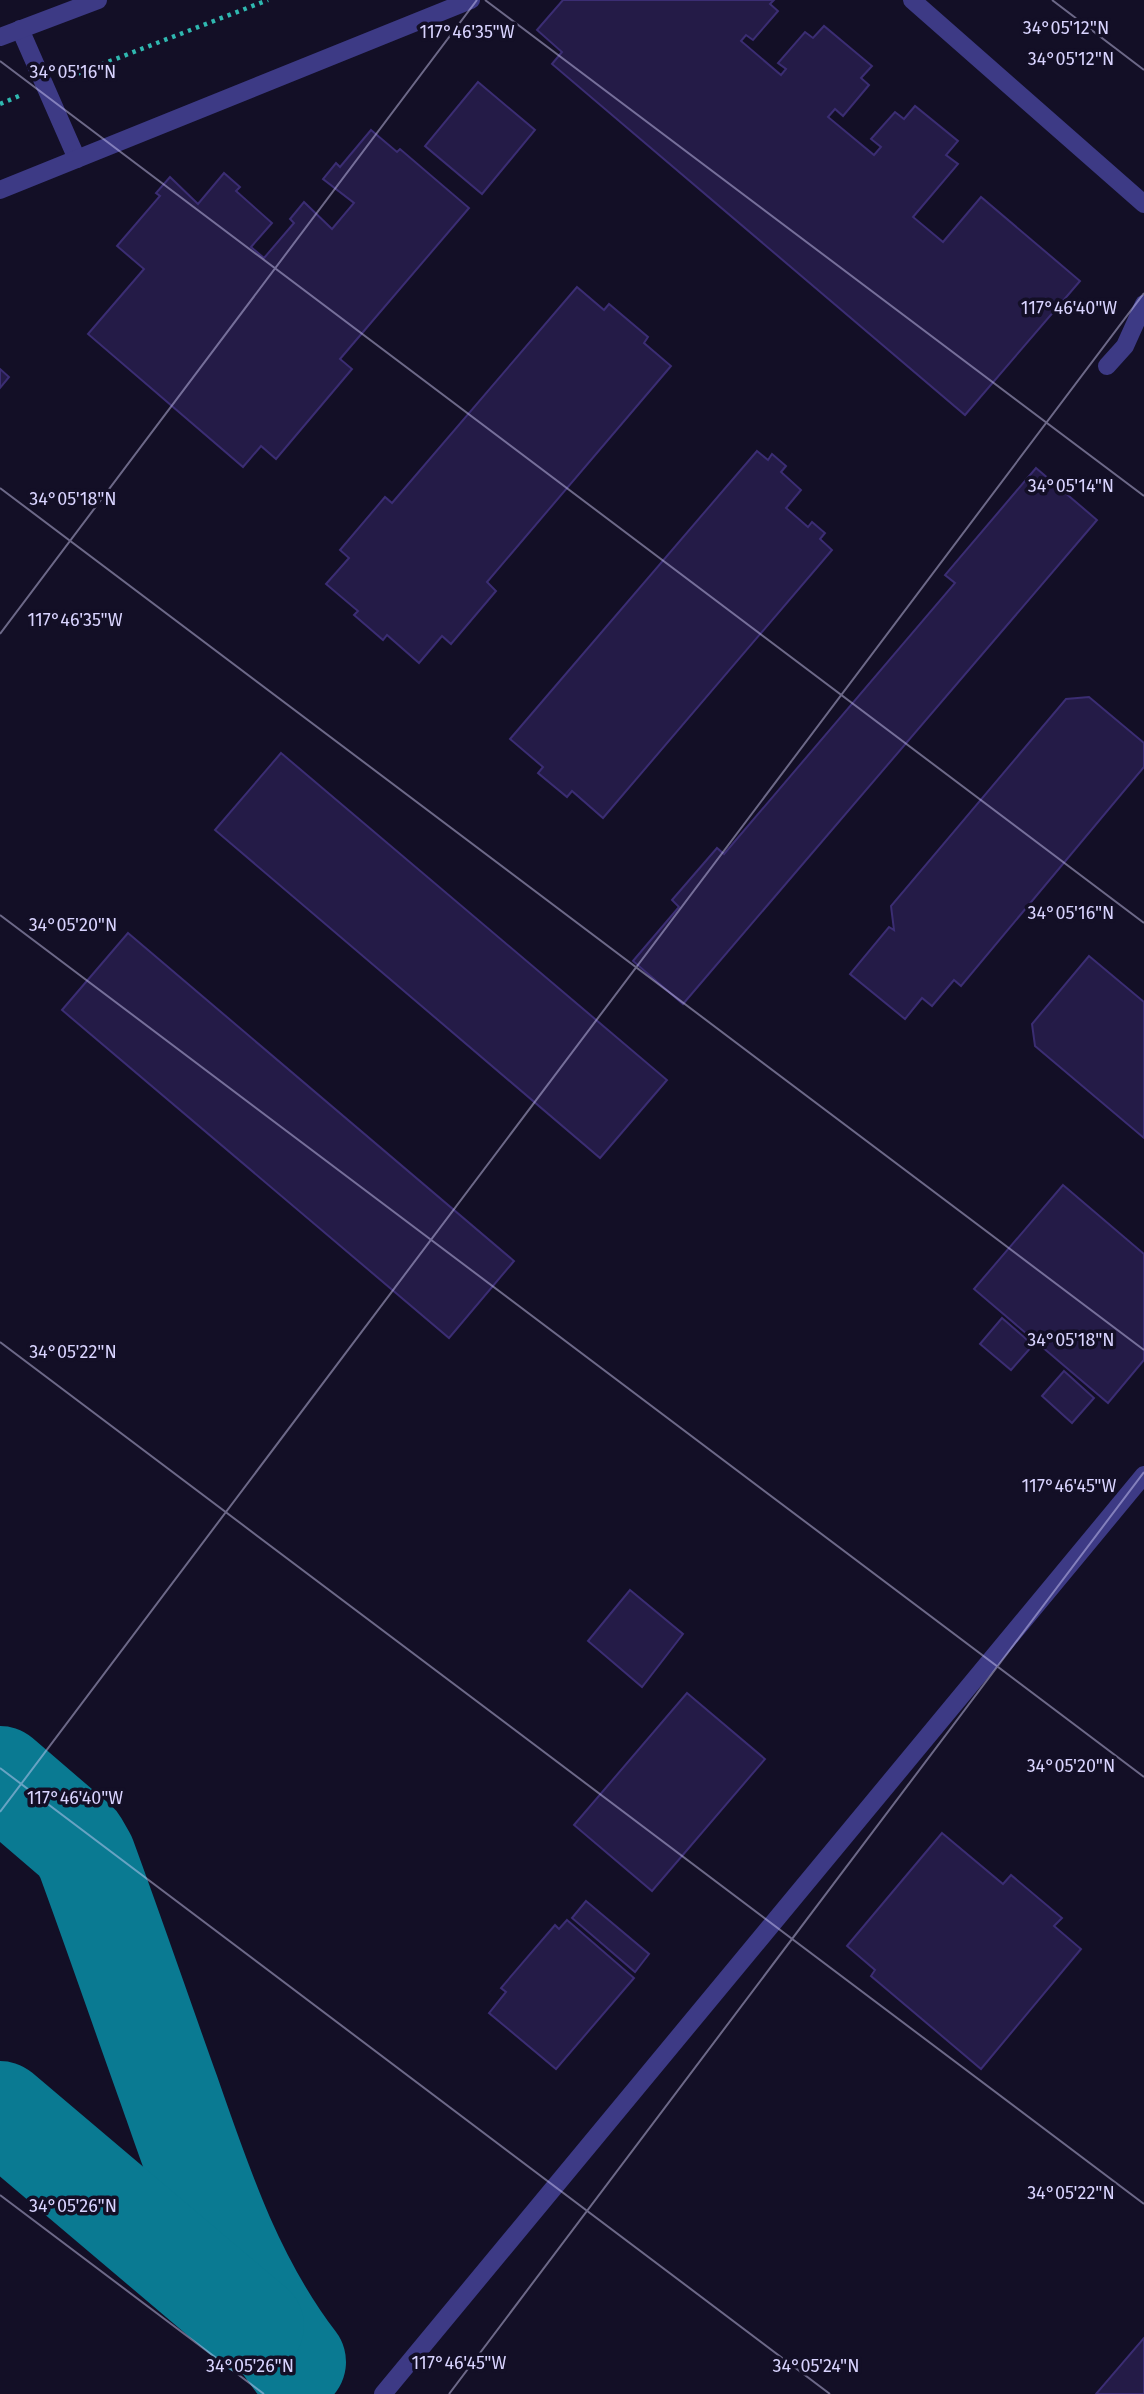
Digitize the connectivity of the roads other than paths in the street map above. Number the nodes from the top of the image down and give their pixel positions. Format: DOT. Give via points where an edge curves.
graph roads {
  1 [pos="98,0"];
  2 [pos="471,0"];
  3 [pos="912,0"];
  4 [pos="20,29"];
  5 [pos="0,37"];
  6 [pos="77,159"];
  7 [pos="0,190"];
  8 [pos="1144,204"];
  9 [pos="1144,304"];
  10 [pos="1107,366"];
  11 [pos="1144,1475"];
  12 [pos="383,2394"];
  1 -- 4 [label="street"];
  2 -- 6 [label="street"];
  3 -- 8 [label="street"];
  4 -- 5 [label="street"];
  4 -- 6 [label="street"];
  6 -- 7 [label="street"];
  9 -- 10 [label="street" via="1125,346"];
  11 -- 12 [label="street"];
}
